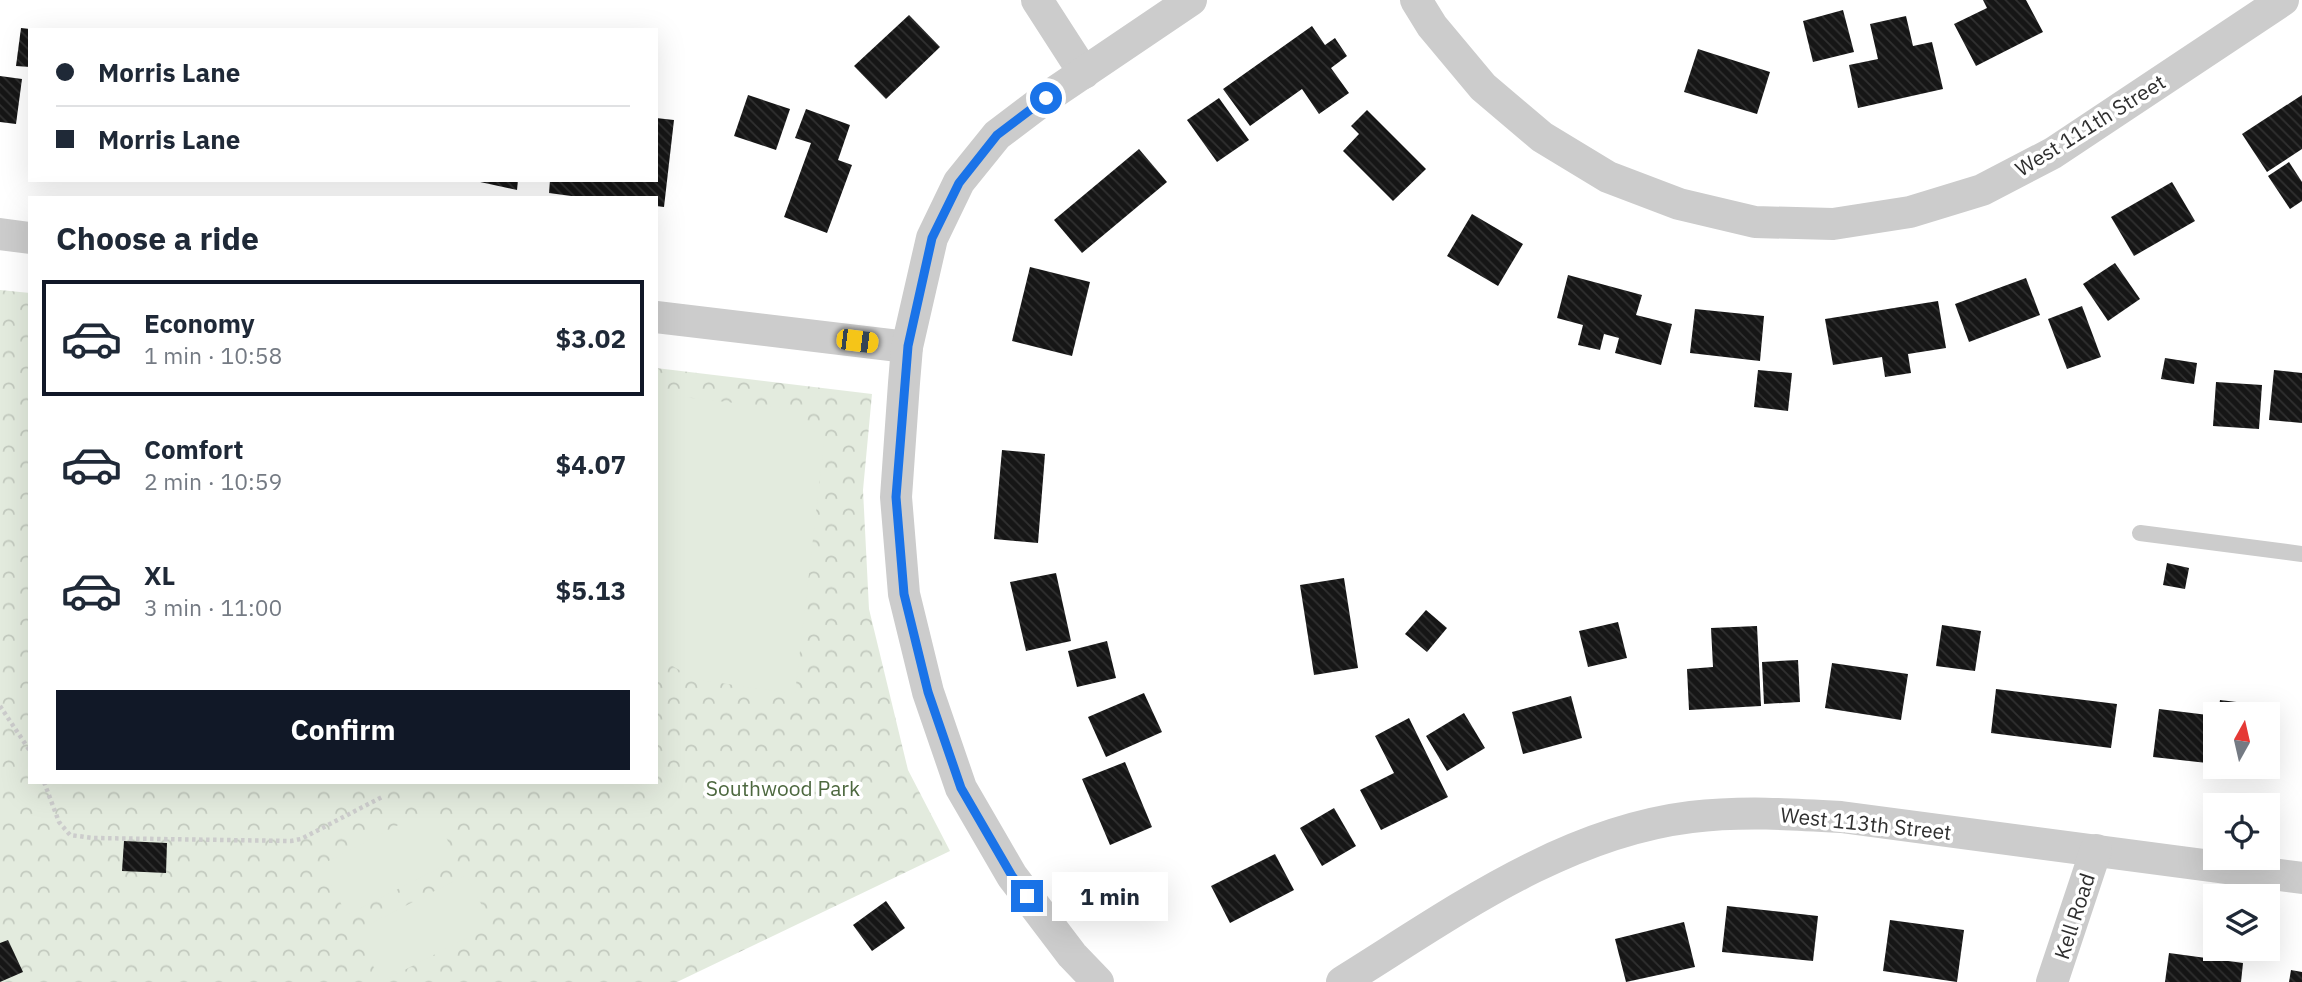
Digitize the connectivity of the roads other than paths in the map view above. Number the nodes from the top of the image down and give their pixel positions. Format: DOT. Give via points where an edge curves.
graph roads {
  1 [pos="1037,0"];
  2 [pos="1191,0"];
  3 [pos="1416,0"];
  4 [pos="2283,0"];
  5 [pos="1084,73"];
  6 [pos="0,234"];
  7 [pos="28,237"];
  8 [pos="658,317"];
  9 [pos="908,346"];
  10 [pos="2140,533"];
  11 [pos="2302,554"];
  12 [pos="2096,850"];
  13 [pos="2302,878"];
  14 [pos="1098,982"];
  15 [pos="1342,982"];
  16 [pos="2052,982"];
  1 -- 5 [label="street"];
  2 -- 5 [label="street"];
  3 -- 4 [label="street, West 111th Street" via="1483,87 1542,137 1608,177 1679,204 1755,222 1833,224 1910,212 1982,190 2053,153"];
  5 -- 9 [label="street" via="997,135 959,183 932,238"];
  6 -- 7 [label="street"];
  8 -- 9 [label="street"];
  9 -- 14 [label="street" via="896,497 904,594 928,692 961,788 1012,876"];
  10 -- 11 [label="lane"];
  12 -- 13 [label="street, West 113th Street"];
  12 -- 15 [label="street, West 113th Street" via="1840,817 1766,813 1690,817 1616,834 1546,861"];
  12 -- 16 [label="street, Kell Road"];
}
